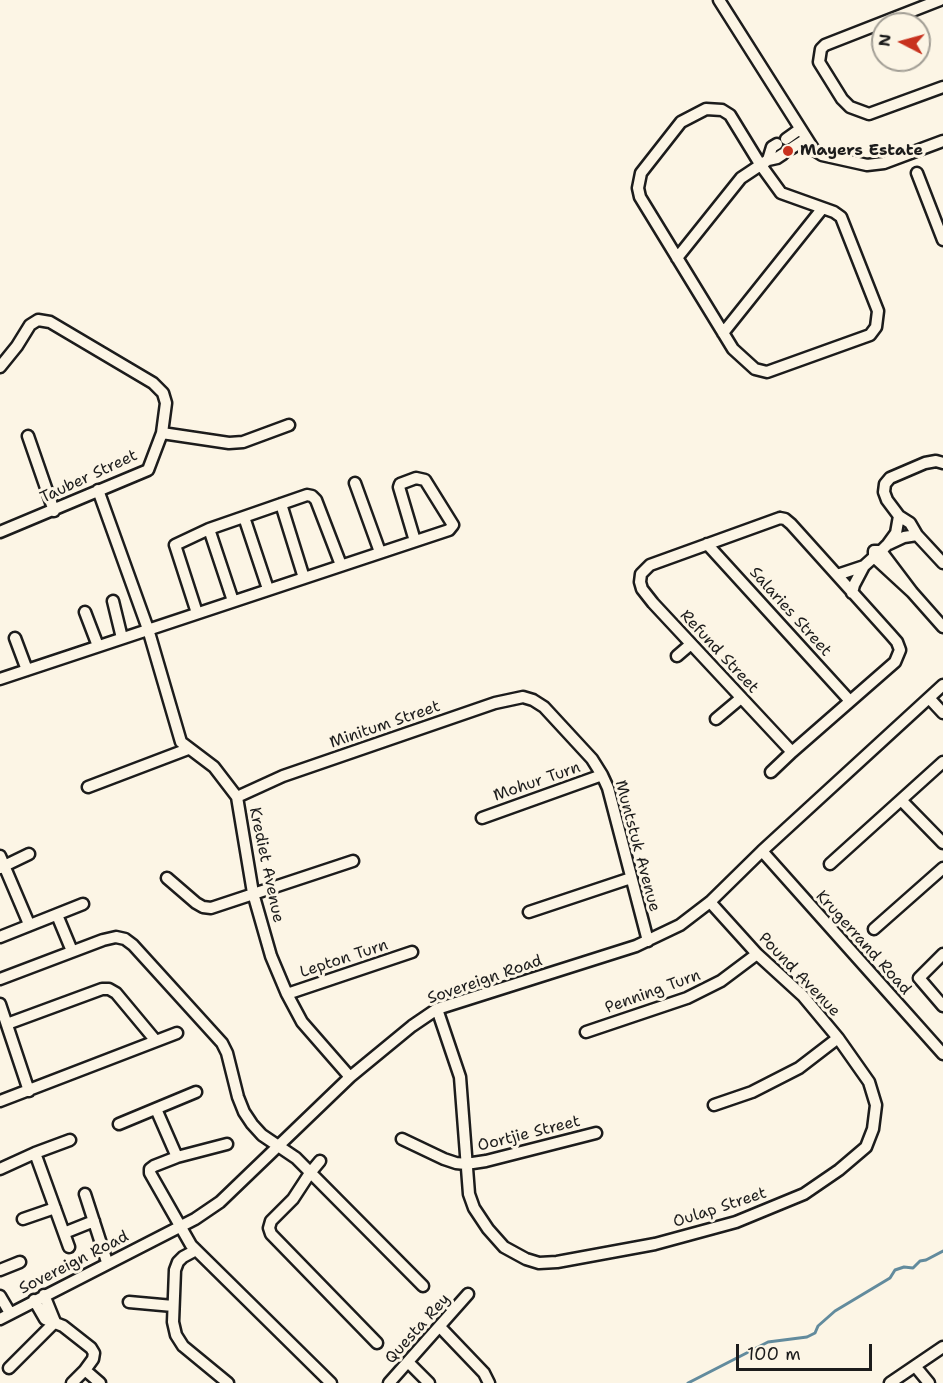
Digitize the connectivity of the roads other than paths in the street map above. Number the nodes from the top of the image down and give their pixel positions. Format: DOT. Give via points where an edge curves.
graph roads {
  1 [pos="940,0"];
  2 [pos="723,1"];
  3 [pos="943,87"];
  4 [pos="803,134"];
  5 [pos="943,141"];
  6 [pos="764,162"];
  7 [pos="917,173"];
  8 [pos="822,209"];
  9 [pos="943,240"];
  10 [pos="678,258"];
  11 [pos="723,333"];
  12 [pos="0,367"];
  13 [pos="289,425"];
  14 [pos="162,433"];
  15 [pos="28,436"];
  16 [pos="943,463"];
  17 [pos="355,483"];
  18 [pos="98,490"];
  19 [pos="281,504"];
  20 [pos="54,510"];
  21 [pos="899,516"];
  22 [pos="244,517"];
  23 [pos="210,529"];
  24 [pos="0,532"];
  25 [pos="917,535"];
  26 [pos="415,541"];
  27 [pos="707,544"];
  28 [pos="881,551"];
  29 [pos="380,552"];
  30 [pos="943,563"];
  31 [pos="341,565"];
  32 [pos="864,566"];
  33 [pos="837,575"];
  34 [pos="304,578"];
  35 [pos="268,590"];
  36 [pos="852,593"];
  37 [pos="233,601"];
  38 [pos="113,602"];
  39 [pos="85,612"];
  40 [pos="196,613"];
  41 [pos="943,627"];
  42 [pos="148,629"];
  43 [pos="15,638"];
  44 [pos="122,638"];
  45 [pos="691,644"];
  46 [pos="98,646"];
  47 [pos="677,656"];
  48 [pos="27,670"];
  49 [pos="0,679"];
  50 [pos="943,685"];
  51 [pos="741,698"];
  52 [pos="929,698"];
  53 [pos="850,701"];
  54 [pos="544,707"];
  55 [pos="943,713"];
  56 [pos="716,719"];
  57 [pos="188,748"];
  58 [pos="792,752"];
  59 [pos="943,762"];
  60 [pos="771,772"];
  61 [pos="602,775"];
  62 [pos="88,787"];
  63 [pos="237,797"];
  64 [pos="901,800"];
  65 [pos="482,818"];
  66 [pos="943,843"];
  67 [pos="762,852"];
  68 [pos="29,854"];
  69 [pos="353,861"];
  70 [pos="2,864"];
  71 [pos="830,864"];
  72 [pos="943,868"];
  73 [pos="167,878"];
  74 [pos="631,878"];
  75 [pos="253,893"];
  76 [pos="710,902"];
  77 [pos="83,904"];
  78 [pos="528,912"];
  79 [pos="57,915"];
  80 [pos="29,924"];
  81 [pos="874,929"];
  82 [pos="0,937"];
  83 [pos="648,941"];
  84 [pos="72,951"];
  85 [pos="412,952"];
  86 [pos="757,954"];
  87 [pos="943,954"];
  88 [pos="0,979"];
  89 [pos="287,994"];
  90 [pos="0,1004"];
  91 [pos="943,1006"];
  92 [pos="437,1009"];
  93 [pos="7,1024"];
  94 [pos="586,1032"];
  95 [pos="177,1033"];
  96 [pos="838,1038"];
  97 [pos="156,1041"];
  98 [pos="943,1054"];
  99 [pos="350,1077"];
  100 [pos="29,1091"];
  101 [pos="196,1092"];
  102 [pos="0,1101"];
  103 [pos="714,1105"];
  104 [pos="876,1105"];
  105 [pos="156,1109"];
  106 [pos="119,1124"];
  107 [pos="596,1133"];
  108 [pos="402,1139"];
  109 [pos="70,1140"];
  110 [pos="226,1144"];
  111 [pos="278,1147"];
  112 [pos="35,1153"];
  113 [pos="177,1157"];
  114 [pos="320,1161"];
  115 [pos="466,1164"];
  116 [pos="0,1169"];
  117 [pos="310,1173"];
  118 [pos="85,1194"];
  119 [pos="55,1208"];
  120 [pos="23,1219"];
  121 [pos="94,1221"];
  122 [pos="179,1227"];
  123 [pos="64,1233"];
  124 [pos="69,1247"];
  125 [pos="196,1250"];
  126 [pos="20,1262"];
  127 [pos="107,1262"];
  128 [pos="0,1270"];
  129 [pos="423,1286"];
  130 [pos="468,1294"];
  131 [pos="0,1296"];
  132 [pos="39,1298"];
  133 [pos="129,1302"];
  134 [pos="173,1306"];
  135 [pos="10,1313"];
  136 [pos="0,1318"];
  137 [pos="55,1322"];
  138 [pos="440,1327"];
  139 [pos="377,1343"];
  140 [pos="943,1347"];
  141 [pos="408,1362"];
  142 [pos="915,1366"];
  143 [pos="9,1368"];
  144 [pos="85,1370"];
  145 [pos="72,1383"];
  146 [pos="100,1383"];
  147 [pos="228,1383"];
  148 [pos="331,1383"];
  149 [pos="390,1383"];
  150 [pos="429,1383"];
  151 [pos="489,1383"];
  152 [pos="890,1383"];
  153 [pos="929,1383"];
  1 -- 3 [label="street" via="825,45 819,62 842,99 868,114"];
  2 -- 4 [label="street"];
  4 -- 5 [label="street" via="814,150 822,154 867,165 884,163"];
  4 -- 6 [label="street" via="785,146 777,158"];
  6 -- 8 [label="street" via="781,193"];
  6 -- 10 [label="street" via="741,178"];
  6 -- 10 [label="street" via="730,115 722,110 706,110 681,122 640,173 638,184 640,196"];
  7 -- 9 [label="street"];
  8 -- 11 [label="street"];
  8 -- 11 [label="street" via="834,212 844,221 878,311 873,331 767,372 750,365"];
  10 -- 11 [label="street"];
  12 -- 14 [label="street, Tauber Street" via="30,325 35,321 50,322 153,383 166,403"];
  13 -- 14 [label="street" via="243,442 229,443"];
  14 -- 18 [label="street, Tauber Street" via="148,470"];
  15 -- 20 [label="street"];
  16 -- 21 [label="street" via="925,463 885,484 886,500"];
  17 -- 29 [label="street"];
  18 -- 20 [label="street, Tauber Street"];
  18 -- 42 [label="street, Krediet Avenue"];
  19 -- 22 [label="street"];
  19 -- 31 [label="street" via="307,495 316,500"];
  19 -- 34 [label="street"];
  20 -- 24 [label="street, Tauber Street"];
  21 -- 25 [label="street"];
  21 -- 28 [label="street" via="898,527"];
  22 -- 23 [label="street"];
  22 -- 35 [label="street"];
  23 -- 37 [label="street"];
  23 -- 40 [label="street" via="174,545"];
  25 -- 28 [label="street" via="904,537"];
  25 -- 30 [label="street"];
  26 -- 26 [label="street" via="449,530 453,525 421,478 399,487"];
  26 -- 29 [label="street"];
  27 -- 33 [label="street, Refund Street" via="771,520 785,519"];
  27 -- 45 [label="street, Refund Street" via="650,565 641,574 642,589"];
  27 -- 53 [label="street, Salaries Street"];
  28 -- 32 [label="street"];
  28 -- 41 [label="street"];
  29 -- 31 [label="street"];
  31 -- 34 [label="street"];
  32 -- 33 [label="street"];
  32 -- 36 [label="street"];
  33 -- 36 [label="street, Refund Street"];
  34 -- 35 [label="street"];
  35 -- 37 [label="street"];
  36 -- 53 [label="street, Refund Street" via="891,634 900,650 895,662"];
  37 -- 40 [label="street"];
  38 -- 44 [label="street"];
  39 -- 46 [label="street"];
  40 -- 42 [label="street"];
  42 -- 44 [label="street"];
  42 -- 57 [label="street, Krediet Avenue" via="177,733"];
  43 -- 48 [label="street"];
  44 -- 46 [label="street"];
  45 -- 47 [label="street"];
  45 -- 51 [label="street, Refund Street"];
  46 -- 48 [label="street"];
  48 -- 49 [label="street"];
  50 -- 52 [label="street, Sovereign Road"];
  51 -- 56 [label="street"];
  51 -- 58 [label="street, Refund Street"];
  52 -- 55 [label="street"];
  52 -- 67 [label="street, Sovereign Road"];
  53 -- 58 [label="street, Refund Street"];
  54 -- 61 [label="street, Muntstuk Avenue"];
  54 -- 63 [label="street, Minitum Street" via="523,698 495,703 283,776"];
  57 -- 62 [label="street"];
  57 -- 63 [label="street, Krediet Avenue" via="214,767"];
  58 -- 60 [label="street"];
  59 -- 64 [label="street"];
  61 -- 65 [label="street, Mohur Turn"];
  61 -- 74 [label="street, Muntstuk Avenue"];
  63 -- 75 [label="street, Krediet Avenue"];
  64 -- 66 [label="street"];
  64 -- 71 [label="street"];
  67 -- 76 [label="street, Sovereign Road"];
  67 -- 98 [label="street, Krugerrand Road"];
  68 -- 70 [label="street"];
  69 -- 75 [label="street"];
  70 -- 80 [label="street"];
  72 -- 81 [label="street"];
  73 -- 75 [label="street" via="203,907 211,908"];
  74 -- 78 [label="street"];
  74 -- 83 [label="street, Muntstuk Avenue"];
  75 -- 89 [label="street, Krediet Avenue" via="271,956"];
  76 -- 83 [label="street, Sovereign Road" via="680,925"];
  76 -- 86 [label="street, Pound Avenue"];
  77 -- 79 [label="street"];
  79 -- 80 [label="street"];
  79 -- 84 [label="street"];
  80 -- 82 [label="street"];
  83 -- 92 [label="street, Sovereign Road"];
  84 -- 88 [label="street"];
  84 -- 111 [label="street" via="116,937 133,945 222,1043 244,1112 262,1135"];
  85 -- 89 [label="street, Lepton Turn"];
  86 -- 94 [label="street, Penning Turn" via="721,981 687,998"];
  86 -- 96 [label="street, Pound Avenue" via="803,996"];
  87 -- 91 [label="street" via="919,978"];
  89 -- 99 [label="street, Krediet Avenue" via="302,1022"];
  90 -- 93 [label="street"];
  92 -- 99 [label="street, Sovereign Road"];
  92 -- 115 [label="street" via="460,1077"];
  93 -- 97 [label="street" via="109,989"];
  93 -- 100 [label="street"];
  95 -- 97 [label="street"];
  96 -- 103 [label="street" via="799,1068 752,1092"];
  96 -- 104 [label="street, Pound Avenue" via="869,1082"];
  97 -- 100 [label="street"];
  99 -- 111 [label="street, Sovereign Road"];
  100 -- 102 [label="street"];
  101 -- 105 [label="street"];
  104 -- 115 [label="street, Oulap Street" via="866,1147 804,1194 736,1222 655,1244 556,1262 540,1263 504,1247 474,1208"];
  105 -- 106 [label="street"];
  105 -- 113 [label="street"];
  107 -- 115 [label="street, Oortjie Street"];
  108 -- 115 [label="street, Oortjie Street" via="444,1159"];
  109 -- 112 [label="street"];
  110 -- 113 [label="street"];
  111 -- 117 [label="street"];
  111 -- 122 [label="street, Sovereign Road" via="220,1202"];
  112 -- 116 [label="street"];
  112 -- 119 [label="street"];
  113 -- 122 [label="street" via="150,1170"];
  114 -- 117 [label="street"];
  117 -- 129 [label="street"];
  117 -- 139 [label="street" via="293,1199 271,1221 271,1234"];
  118 -- 121 [label="street"];
  119 -- 120 [label="street"];
  119 -- 123 [label="street"];
  121 -- 123 [label="street"];
  121 -- 127 [label="street"];
  122 -- 125 [label="street"];
  122 -- 127 [label="street, Sovereign Road"];
  123 -- 124 [label="street"];
  125 -- 134 [label="street" via="178,1262"];
  125 -- 148 [label="street"];
  126 -- 128 [label="street"];
  127 -- 132 [label="street, Sovereign Road"];
  130 -- 138 [label="street, Questa Rey"];
  131 -- 135 [label="street"];
  132 -- 135 [label="street, Sovereign Road"];
  132 -- 137 [label="street"];
  133 -- 134 [label="street"];
  134 -- 147 [label="street" via="174,1328 183,1346"];
  135 -- 136 [label="street, Sovereign Road"];
  137 -- 143 [label="street"];
  137 -- 144 [label="street" via="91,1348 93,1359"];
  138 -- 141 [label="street, Questa Rey"];
  138 -- 151 [label="street"];
  140 -- 142 [label="street"];
  141 -- 149 [label="street, Questa Rey"];
  141 -- 150 [label="street"];
  142 -- 152 [label="street"];
  142 -- 153 [label="street"];
  144 -- 145 [label="street"];
  144 -- 146 [label="street"];
}
